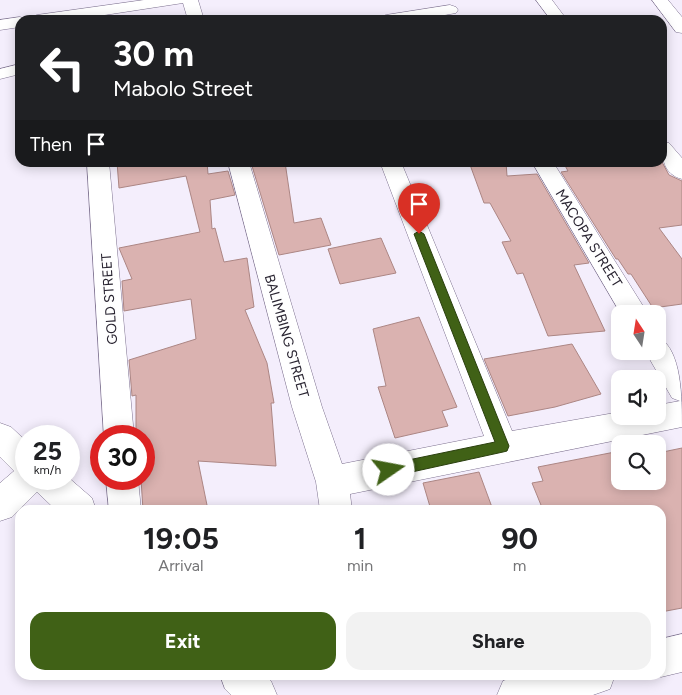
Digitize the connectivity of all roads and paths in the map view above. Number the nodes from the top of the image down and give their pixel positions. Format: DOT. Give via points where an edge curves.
graph roads {
  1 [pos="178,0"];
  2 [pos="190,0"];
  3 [pos="544,0"];
  4 [pos="660,0"];
  5 [pos="450,10"];
  6 [pos="86,11"];
  7 [pos="64,15"];
  8 [pos="194,15"];
  9 [pos="418,15"];
  10 [pos="555,15"];
  11 [pos="15,23"];
  12 [pos="0,25"];
  13 [pos="682,28"];
  14 [pos="15,70"];
  15 [pos="0,74"];
  16 [pos="667,154"];
  17 [pos="98,167"];
  18 [pos="239,167"];
  19 [pos="392,167"];
  20 [pos="545,167"];
  21 [pos="682,172"];
  22 [pos="629,305"];
  23 [pos="665,360"];
  24 [pos="682,389"];
  25 [pos="682,414"];
  26 [pos="118,425"];
  27 [pos="0,437"];
  28 [pos="503,446"];
  29 [pos="15,451"];
  30 [pos="16,490"];
  31 [pos="58,490"];
  32 [pos="123,490"];
  33 [pos="334,496"];
  34 [pos="0,505"];
  35 [pos="75,505"];
  36 [pos="125,505"];
  37 [pos="682,653"];
  38 [pos="666,657"];
  39 [pos="576,680"];
  40 [pos="517,695"];
  1 -- 6 [label="street"];
  2 -- 8 [label="street"];
  3 -- 10 [label="street"];
  4 -- 13 [label="street"];
  5 -- 9 [label="street"];
  6 -- 7 [label="street"];
  11 -- 12 [label="street"];
  14 -- 15 [label="street"];
  16 -- 21 [label="street"];
  17 -- 26 [label="street, GOLD STREET"];
  18 -- 33 [label="street, BALIMBING STREET"];
  19 -- 28 [label="street"];
  20 -- 22 [label="street, MACOPA STREET"];
  23 -- 24 [label="street"];
  25 -- 28 [label="street"];
  27 -- 29 [label="street"];
  28 -- 33 [label="street"];
  30 -- 34 [label="street"];
  31 -- 35 [label="street"];
  32 -- 36 [label="street"];
  37 -- 38 [label="street"];
  39 -- 40 [label="street"];
}
